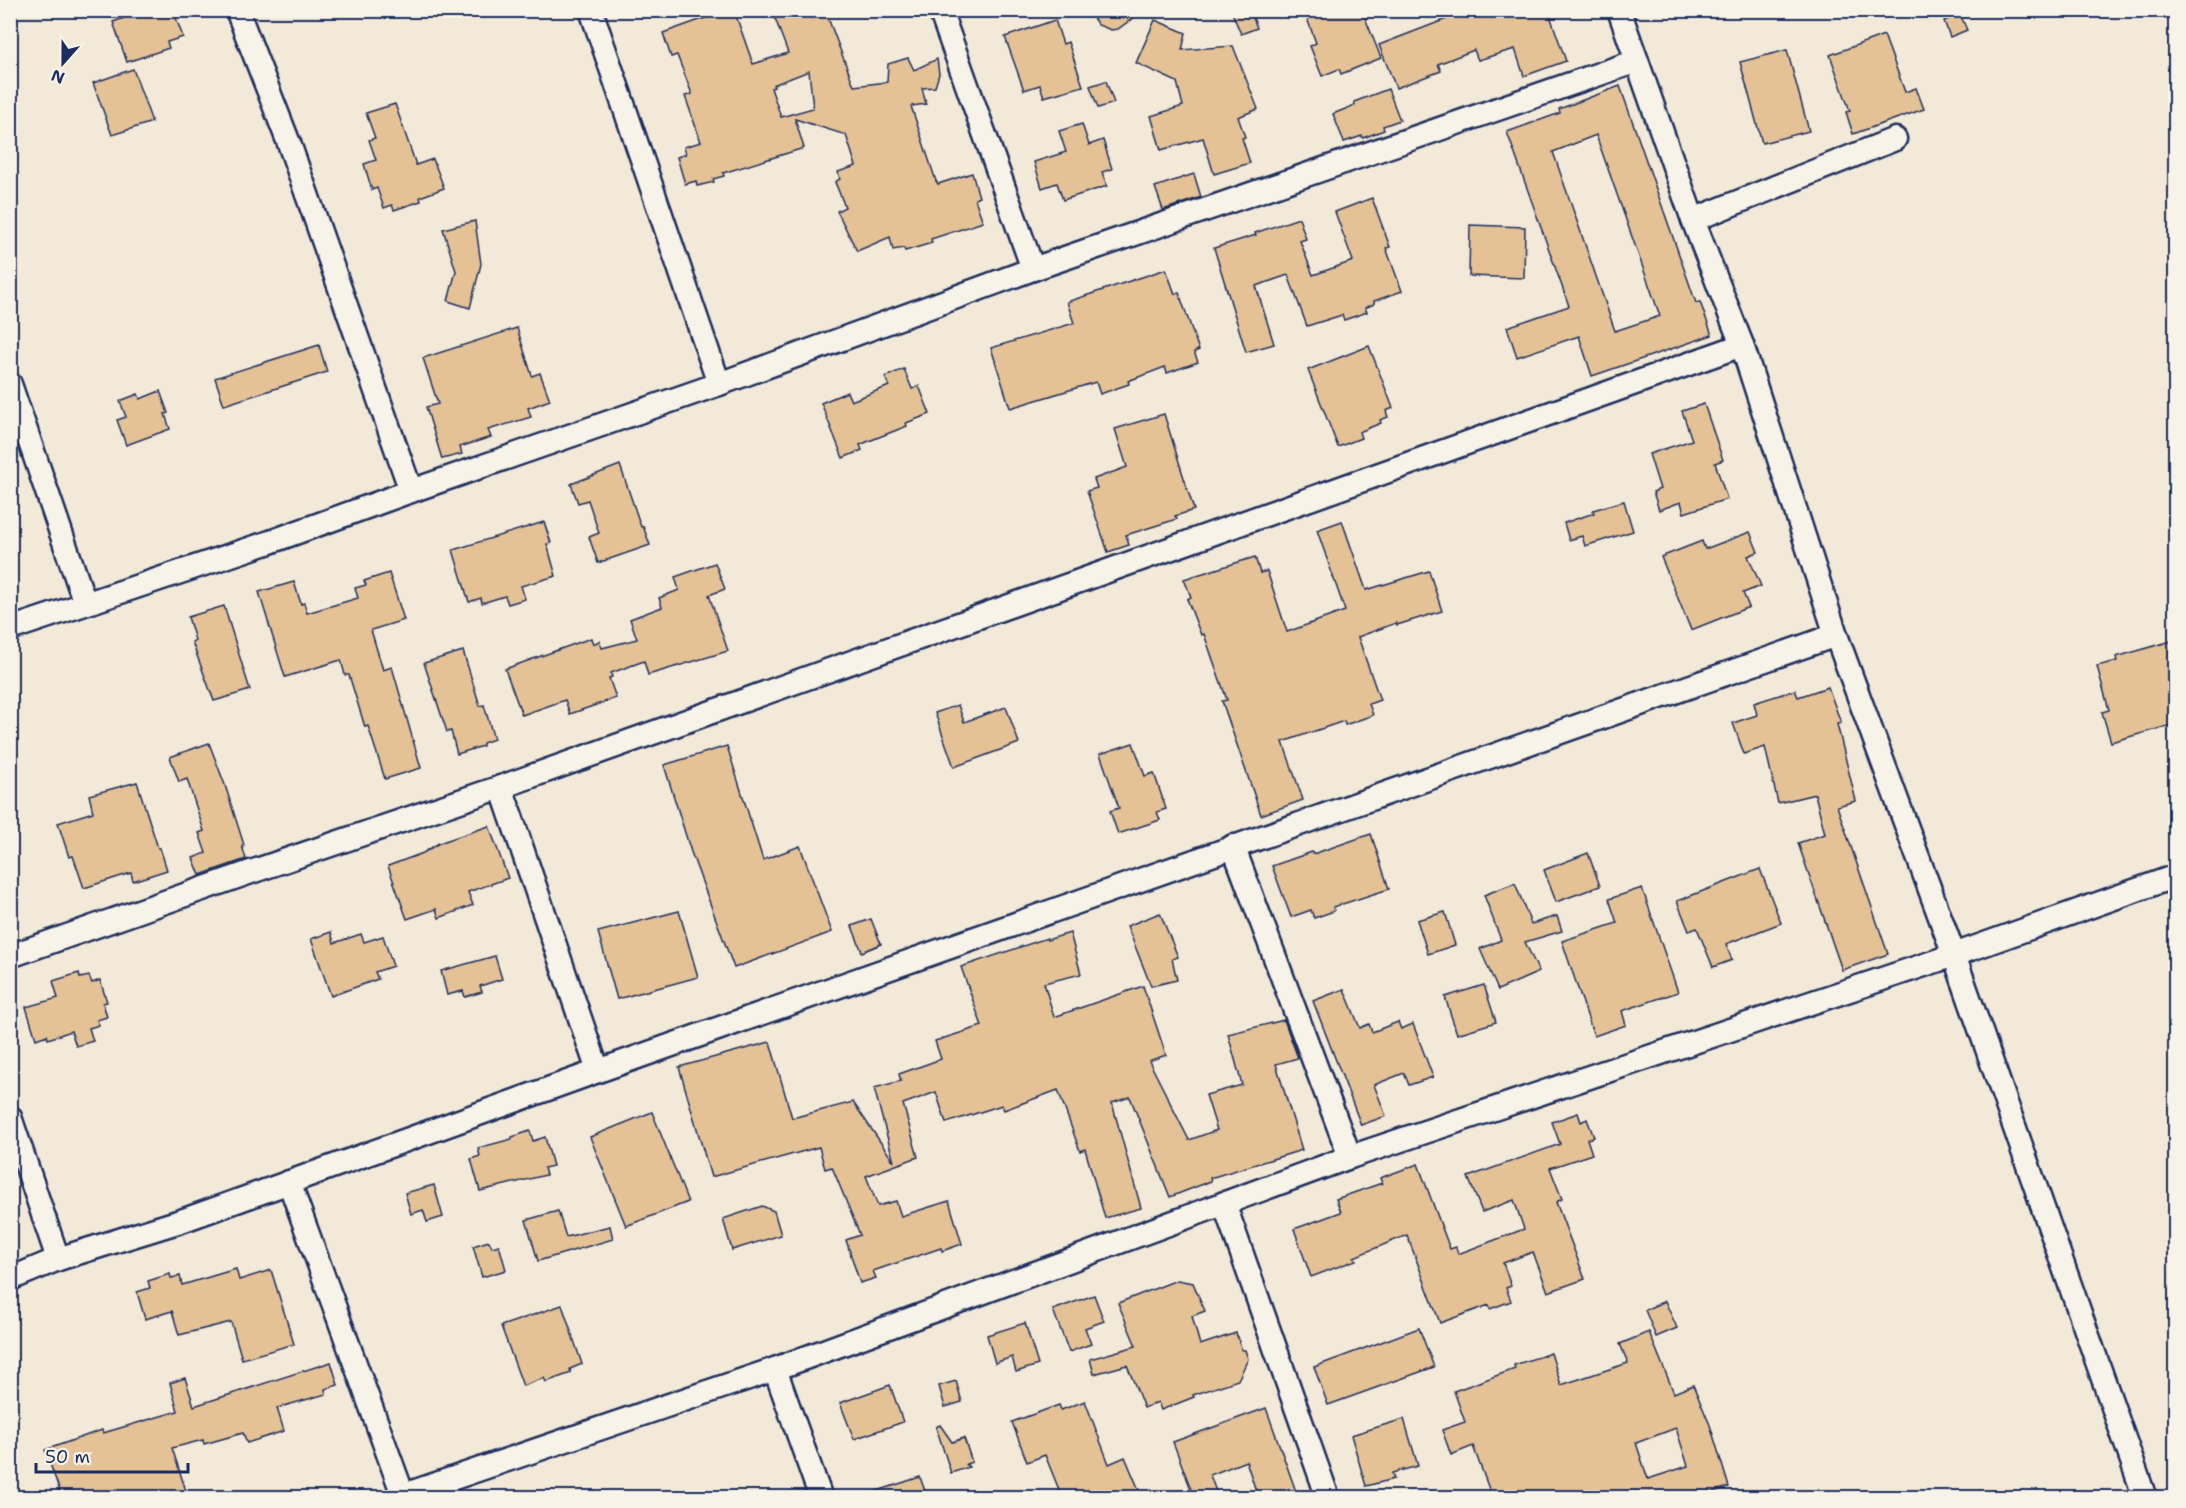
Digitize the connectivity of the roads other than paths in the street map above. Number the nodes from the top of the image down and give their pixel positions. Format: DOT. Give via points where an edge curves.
graph roads {
  1 [pos="237,10"];
  2 [pos="591,10"];
  3 [pos="1619,10"];
  4 [pos="948,13"];
  5 [pos="1637,61"];
  6 [pos="1895,138"];
  7 [pos="1693,220"];
  8 [pos="1034,269"];
  9 [pos="1742,345"];
  10 [pos="10,384"];
  11 [pos="719,384"];
  12 [pos="411,491"];
  13 [pos="85,603"];
  14 [pos="10,630"];
  15 [pos="1836,635"];
  16 [pos="501,787"];
  17 [pos="1233,846"];
  18 [pos="2175,876"];
  19 [pos="1954,955"];
  20 [pos="10,956"];
  21 [pos="598,1071"];
  22 [pos="10,1117"];
  23 [pos="1350,1157"];
  24 [pos="289,1182"];
  25 [pos="1224,1203"];
  26 [pos="58,1259"];
  27 [pos="10,1279"];
  28 [pos="775,1368"];
  29 [pos="399,1496"];
  30 [pos="821,1497"];
  31 [pos="1328,1497"];
  32 [pos="2145,1497"];
  1 -- 12 [label="street" via="294,157"];
  2 -- 11 [label="street"];
  3 -- 5 [label="street"];
  4 -- 8 [label="street"];
  5 -- 7 [label="street"];
  5 -- 8 [label="street"];
  6 -- 7 [label="street"];
  7 -- 9 [label="street"];
  8 -- 11 [label="street"];
  9 -- 15 [label="street"];
  9 -- 16 [label="street"];
  10 -- 13 [label="street"];
  11 -- 12 [label="street"];
  12 -- 13 [label="street"];
  13 -- 14 [label="street"];
  15 -- 17 [label="street"];
  15 -- 19 [label="street"];
  16 -- 20 [label="street"];
  16 -- 21 [label="street"];
  17 -- 21 [label="street"];
  17 -- 23 [label="street"];
  18 -- 19 [label="street"];
  19 -- 23 [label="street"];
  19 -- 32 [label="street"];
  21 -- 24 [label="street"];
  22 -- 26 [label="street"];
  23 -- 25 [label="street"];
  24 -- 26 [label="street"];
  24 -- 29 [label="street"];
  25 -- 28 [label="street"];
  25 -- 31 [label="street"];
  26 -- 27 [label="street"];
  28 -- 29 [label="street"];
  28 -- 30 [label="street"];
}
